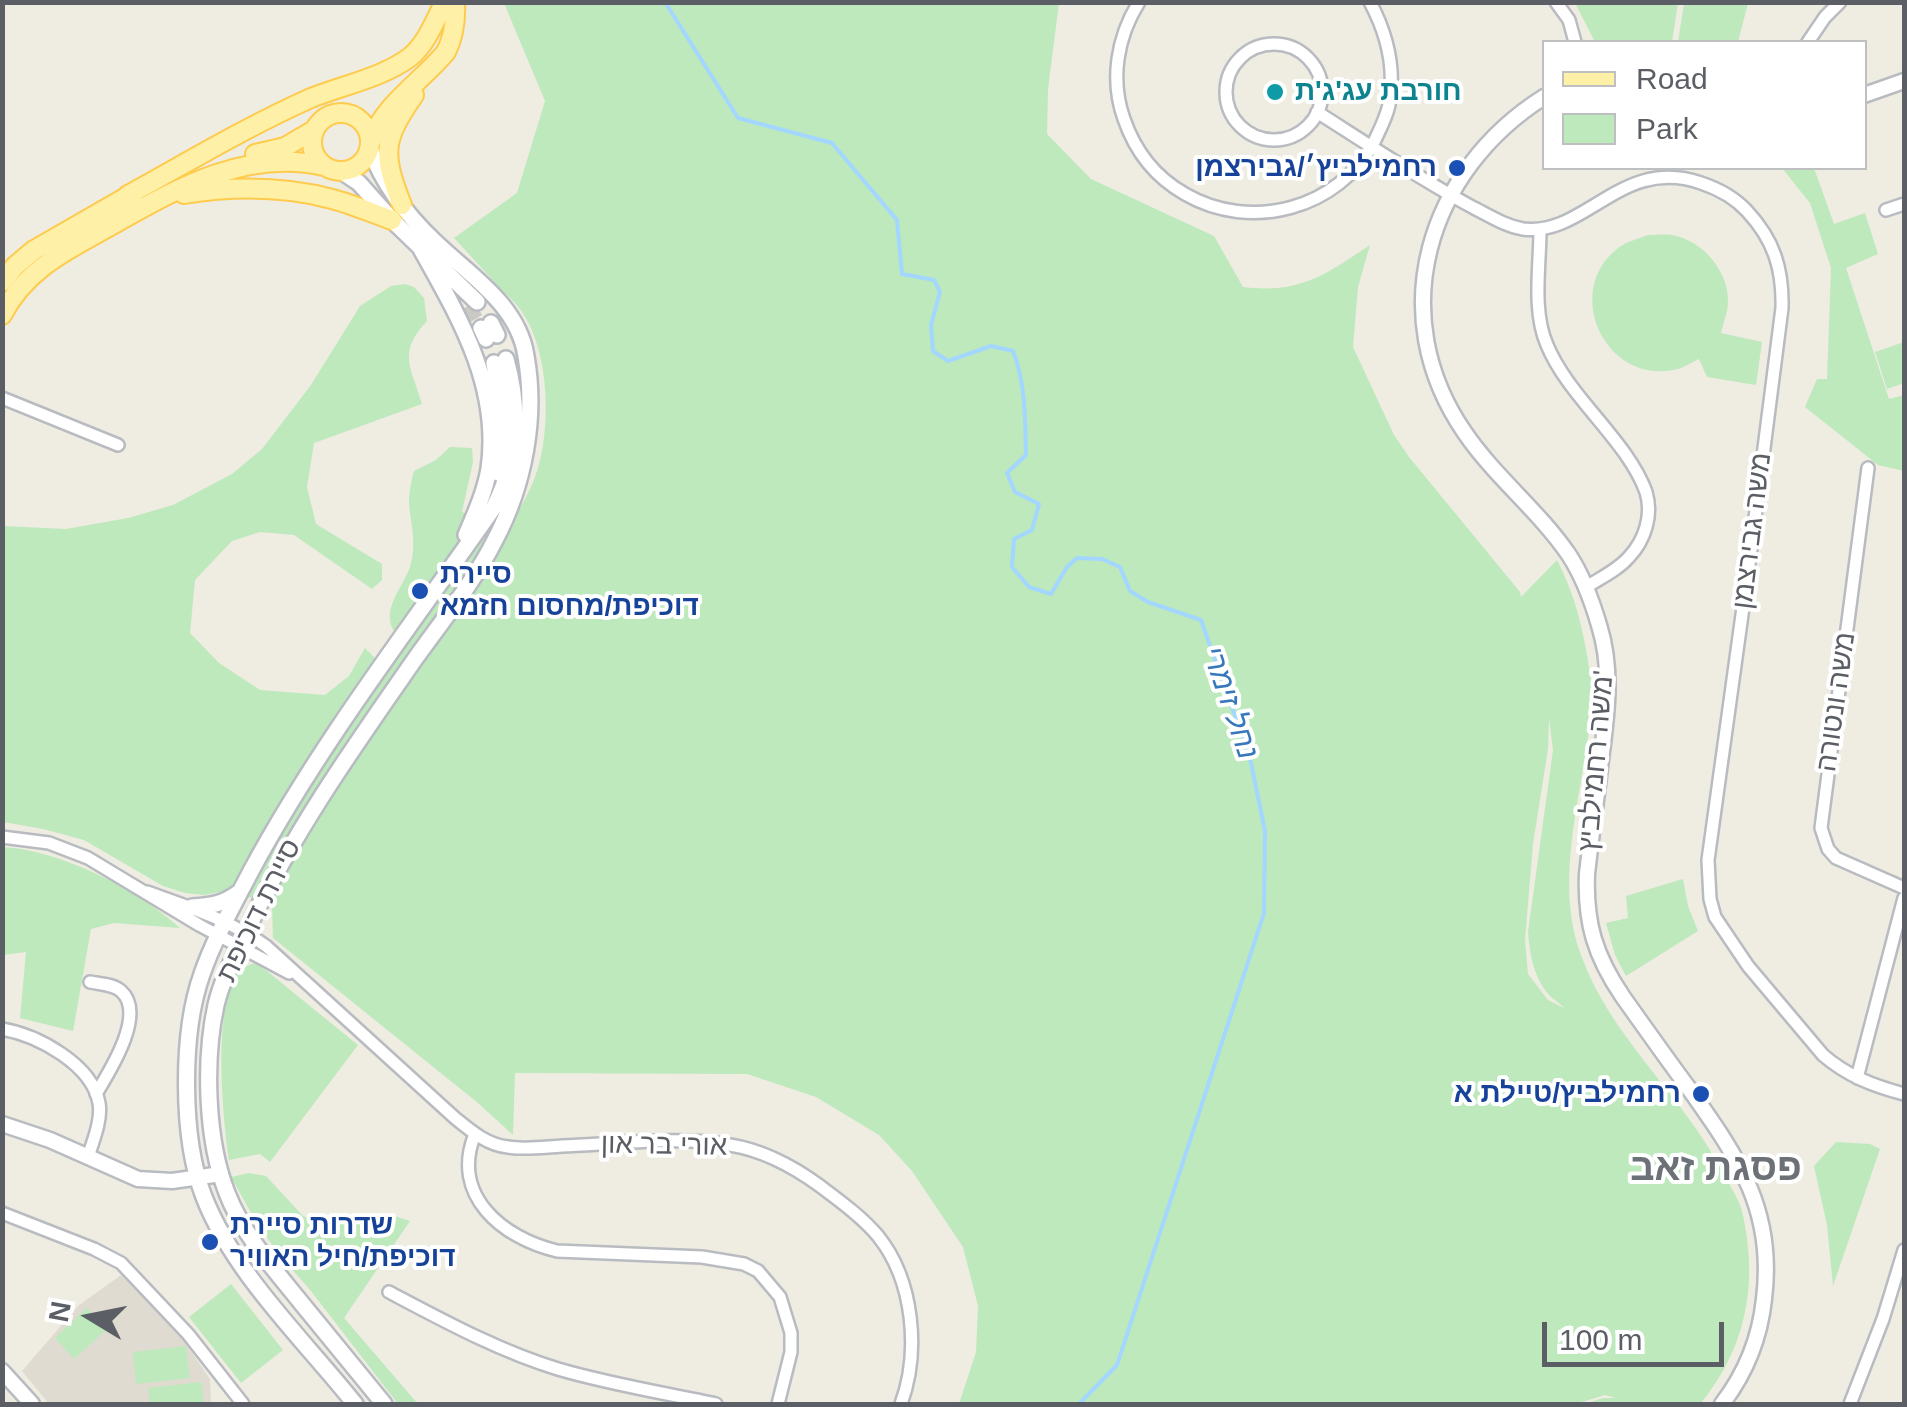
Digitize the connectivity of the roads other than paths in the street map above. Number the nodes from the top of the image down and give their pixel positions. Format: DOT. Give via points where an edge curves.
graph roads {
  1 [pos="1138,2"];
  2 [pos="1370,2"];
  3 [pos="1556,2"];
  4 [pos="1840,2"];
  5 [pos="447,4"];
  6 [pos="1574,40"];
  7 [pos="1809,40"];
  8 [pos="434,66"];
  9 [pos="1904,81"];
  10 [pos="1867,93"];
  11 [pos="1542,98"];
  12 [pos="346,112"];
  13 [pos="1317,112"];
  14 [pos="314,130"];
  15 [pos="370,145"];
  16 [pos="1371,147"];
  17 [pos="333,168"];
  18 [pos="128,194"];
  19 [pos="1451,196"];
  20 [pos="158,198"];
  21 [pos="1904,204"];
  22 [pos="1886,210"];
  23 [pos="397,213"];
  24 [pos="1540,230"];
  25 [pos="426,254"];
  26 [pos="2,282"];
  27 [pos="473,304"];
  28 [pos="2,316"];
  29 [pos="500,361"];
  30 [pos="2,398"];
  31 [pos="118,445"];
  32 [pos="1868,468"];
  33 [pos="453,564"];
  34 [pos="1585,588"];
  35 [pos="2,837"];
  36 [pos="1904,888"];
  37 [pos="241,890"];
  38 [pos="148,892"];
  39 [pos="1904,898"];
  40 [pos="192,907"];
  41 [pos="222,930"];
  42 [pos="242,940"];
  43 [pos="90,982"];
  44 [pos="2,1029"];
  45 [pos="1857,1078"];
  46 [pos="96,1094"];
  47 [pos="1904,1094"];
  48 [pos="2,1124"];
  49 [pos="475,1134"];
  50 [pos="88,1157"];
  51 [pos="220,1170"];
  52 [pos="197,1174"];
  53 [pos="2,1214"];
  54 [pos="1904,1250"];
  55 [pos="389,1292"];
  56 [pos="2,1371"];
  57 [pos="32,1404"];
  58 [pos="244,1404"];
  59 [pos="355,1404"];
  60 [pos="384,1404"];
  61 [pos="716,1404"];
  62 [pos="778,1404"];
  63 [pos="902,1404"];
  64 [pos="1722,1404"];
  65 [pos="1850,1404"];
  1 -- 16 [label="street" via="1119,47 1120,107 1138,149 1169,185 1202,204 1272,213 1332,189"];
  2 -- 16 [label="street" via="1391,71 1390,100"];
  3 -- 6 [label="street"];
  4 -- 7 [label="street"];
  5 -- 8 [label="main road" via="452,40"];
  5 -- 12 [label="main road" via="438,42 414,74 369,108"];
  5 -- 18 [label="main road" via="410,56 282,112"];
  8 -- 15 [label="main road" via="388,110"];
  8 -- 23 [label="main road" via="392,131 387,163"];
  9 -- 10 [label="street"];
  11 -- 19 [label="street, משה רחמילביץ'" via="1503,130"];
  12 -- 14 [label="main road" via="327,116"];
  12 -- 15 [label="main road" via="364,122"];
  13 -- 13 [label="street" via="1318,74 1290,46 1255,48 1230,73 1229,110 1248,133 1278,140 1295,135"];
  13 -- 16 [label="street"];
  14 -- 17 [label="main road" via="313,150"];
  14 -- 18 [label="main road" via="286,147 221,159"];
  15 -- 17 [label="main road" via="356,167"];
  15 -- 23 [label="main road"];
  16 -- 19 [label="street"];
  17 -- 20 [label="main road" via="272,161 213,173"];
  17 -- 23 [label="main road"];
  18 -- 26 [label="main road" via="34,250"];
  19 -- 24 [label="street" via="1509,226"];
  19 -- 34 [label="street, משה רחמילביץ'" via="1432,235 1423,289 1424,331 1435,372 1466,435 1559,542"];
  20 -- 23 [label="main road" via="273,188"];
  20 -- 28 [label="main road" via="63,250"];
  21 -- 22 [label="street"];
  23 -- 25 [label="main road"];
  23 -- 42 [label="main road, סיירת דוכיפת" via="505,308 526,352 528,438 494,543 291,843"];
  24 -- 34 [label="street" via="1545,341 1627,459 1648,507 1636,549"];
  24 -- 45 [label="street, משה גבירצמן" via="1640,182 1693,180 1737,201 1776,256 1782,308 1707,878 1715,917 1734,947 1823,1055"];
  25 -- 27 [label="main road" via="468,291"];
  25 -- 33 [label="main road" via="472,342 491,438 477,510"];
  29 -- 33 [label="main road, סיירת דוכיפת" via="500,460 470,542"];
  30 -- 31 [label="street"];
  32 -- 36 [label="street, משה ונטורה" via="1821,828 1836,858"];
  33 -- 37 [label="main road, סיירת דוכיפת" via="302,783"];
  34 -- 64 [label="street, משה רחמילביץ'" via="1608,671 1587,874 1592,936 1622,998 1724,1137 1764,1231 1767,1268 1758,1334"];
  35 -- 38 [label="street" via="68,850"];
  37 -- 40 [label="main road" via="226,902"];
  37 -- 41 [label="main road, סיירת דוכיפת"];
  38 -- 40 [label="street"];
  38 -- 41 [label="street"];
  39 -- 45 [label="street"];
  40 -- 41 [label="street"];
  41 -- 42 [label="street, אורי בר און"];
  41 -- 52 [label="main road, סיירת דוכיפת" via="202,972 189,1042 189,1126"];
  42 -- 49 [label="street, אורי בר און" via="305,984"];
  42 -- 51 [label="main road, סיירת דוכיפת" via="220,994 212,1043 212,1124"];
  43 -- 46 [label="street" via="116,988 129,1006 124,1040"];
  44 -- 46 [label="street" via="56,1049"];
  45 -- 47 [label="street, משה גבירצמן"];
  46 -- 50 [label="street" via="99,1115"];
  48 -- 50 [label="street"];
  49 -- 62 [label="street" via="468,1158 476,1194 516,1237 556,1250 702,1256 758,1271 780,1297 790,1333"];
  49 -- 63 [label="street, אורי בר און" via="507,1147 731,1144 805,1176 878,1236 902,1280 912,1338"];
  50 -- 52 [label="street" via="120,1170"];
  51 -- 52 [label="street"];
  51 -- 60 [label="main road, סיירת דוכיפת" via="246,1233"];
  52 -- 59 [label="main road, סיירת דוכיפת" via="228,1246"];
  53 -- 58 [label="street" via="121,1263"];
  54 -- 65 [label="street"];
  55 -- 61 [label="street" via="529,1359"];
  56 -- 57 [label="street"];
}
